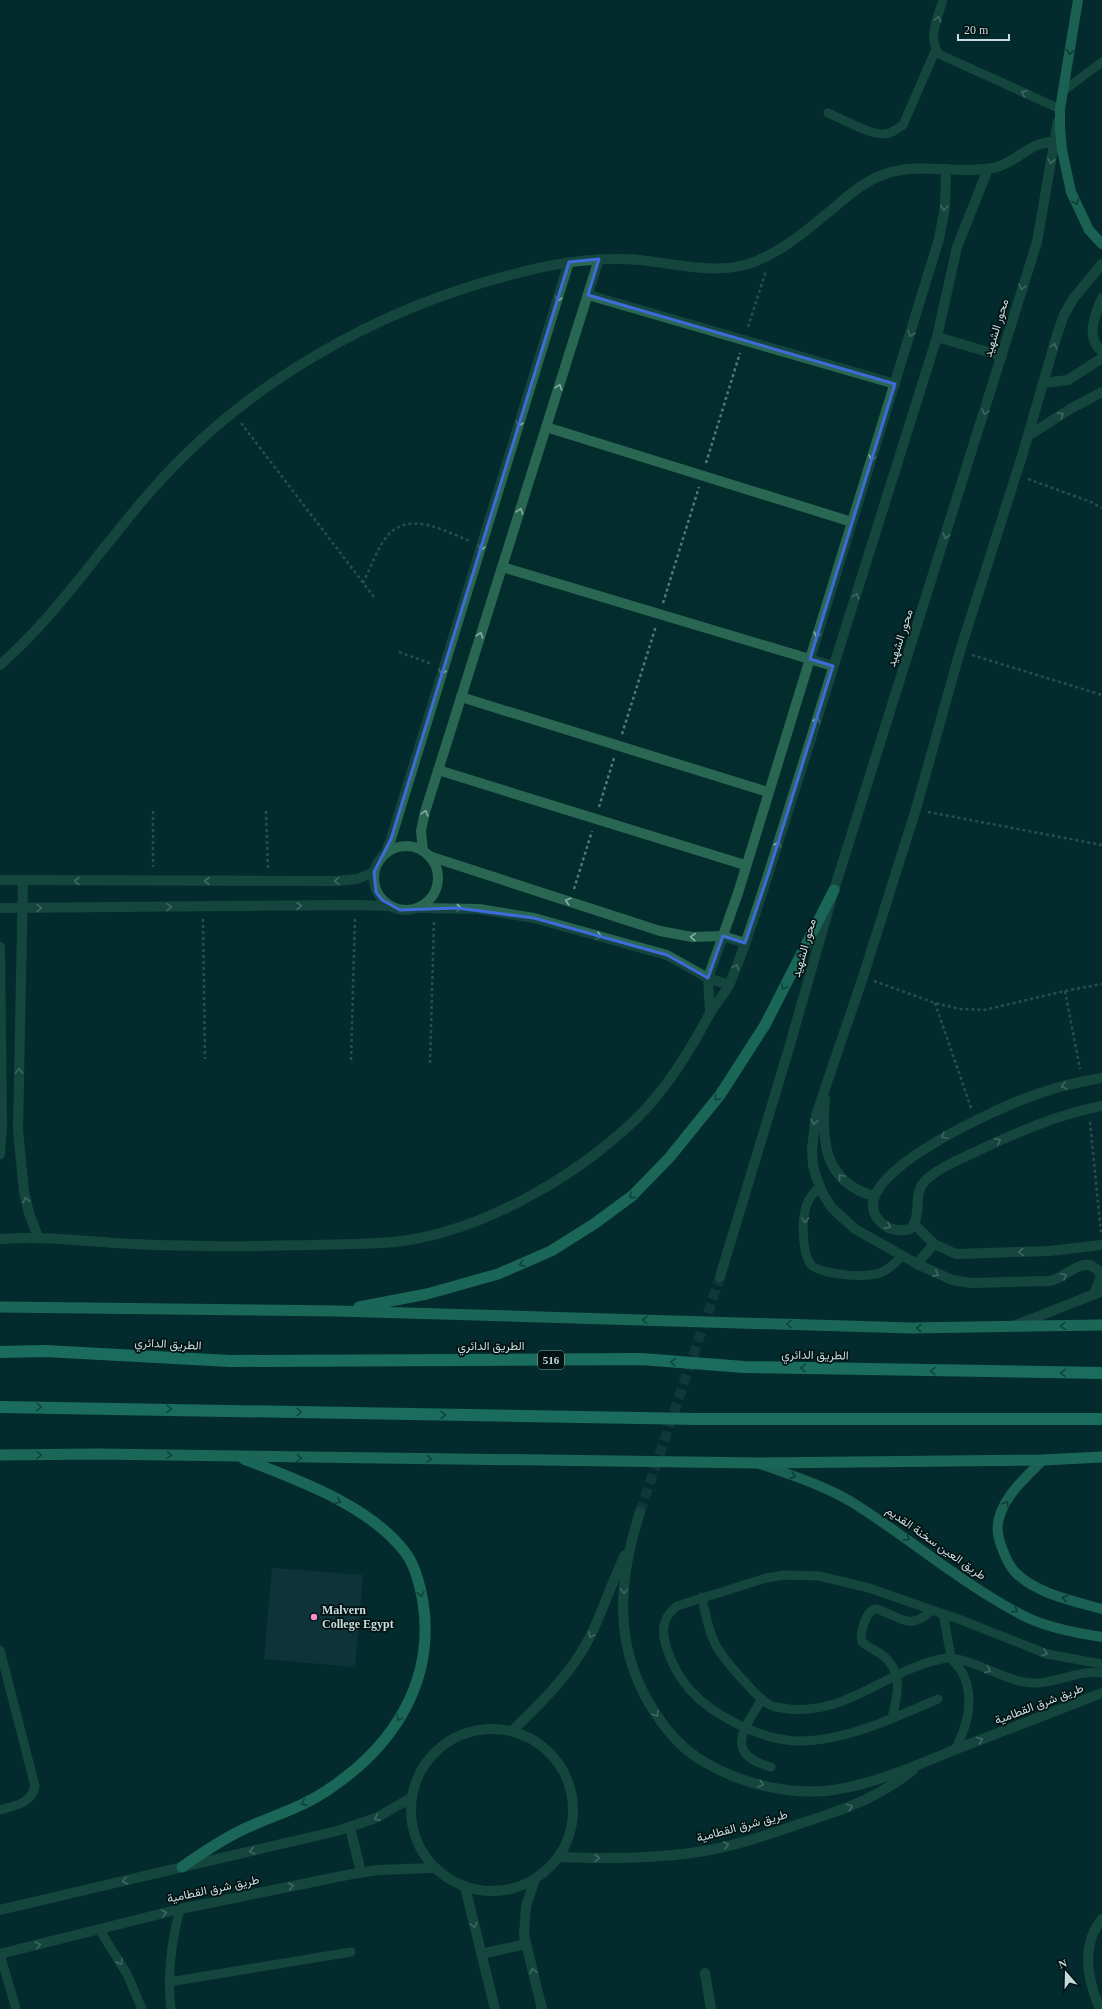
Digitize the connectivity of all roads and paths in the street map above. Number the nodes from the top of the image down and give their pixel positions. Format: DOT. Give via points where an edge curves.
graph roads {
  1 [pos="943,0"];
  2 [pos="1078,0"];
  3 [pos="936,49"];
  4 [pos="1102,62"];
  5 [pos="1063,91"];
  6 [pos="1060,109"];
  7 [pos="828,113"];
  8 [pos="1054,142"];
  9 [pos="946,169"];
  10 [pos="988,169"];
  11 [pos="1102,244"];
  12 [pos="770,255"];
  13 [pos="599,259"];
  14 [pos="569,262"];
  15 [pos="1102,264"];
  16 [pos="588,294"];
  17 [pos="1102,298"];
  18 [pos="937,338"];
  19 [pos="744,340"];
  20 [pos="1102,351"];
  21 [pos="1002,356"];
  22 [pos="1102,358"];
  23 [pos="895,384"];
  24 [pos="1043,384"];
  25 [pos="1102,392"];
  26 [pos="233,413"];
  27 [pos="546,428"];
  28 [pos="1028,436"];
  29 [pos="1016,475"];
  30 [pos="702,476"];
  31 [pos="1102,508"];
  32 [pos="852,522"];
  33 [pos="482,545"];
  34 [pos="502,566"];
  35 [pos="363,583"];
  36 [pos="374,597"];
  37 [pos="659,614"];
  38 [pos="960,651"];
  39 [pos="399,652"];
  40 [pos="810,659"];
  41 [pos="0,665"];
  42 [pos="834,666"];
  43 [pos="444,668"];
  44 [pos="1102,695"];
  45 [pos="461,697"];
  46 [pos="618,746"];
  47 [pos="438,770"];
  48 [pos="768,792"];
  49 [pos="916,809"];
  50 [pos="266,810"];
  51 [pos="153,811"];
  52 [pos="596,819"];
  53 [pos="1102,845"];
  54 [pos="385,854"];
  55 [pos="426,854"];
  56 [pos="745,865"];
  57 [pos="374,872"];
  58 [pos="0,880"];
  59 [pos="23,880"];
  60 [pos="269,881"];
  61 [pos="153,882"];
  62 [pos="834,890"];
  63 [pos="570,902"];
  64 [pos="355,905"];
  65 [pos="203,906"];
  66 [pos="390,906"];
  67 [pos="435,907"];
  68 [pos="0,908"];
  69 [pos="23,908"];
  70 [pos="420,908"];
  71 [pos="723,936"];
  72 [pos="745,943"];
  73 [pos="0,948"];
  74 [pos="863,977"];
  75 [pos="708,978"];
  76 [pos="1102,984"];
  77 [pos="729,986"];
  78 [pos="1065,991"];
  79 [pos="935,1003"];
  80 [pos="710,1013"];
  81 [pos="205,1059"];
  82 [pos="351,1060"];
  83 [pos="430,1063"];
  84 [pos="1102,1078"];
  85 [pos="1082,1081"];
  86 [pos="827,1086"];
  87 [pos="1102,1106"];
  88 [pos="1088,1109"];
  89 [pos="975,1119"];
  90 [pos="0,1154"];
  91 [pos="820,1186"];
  92 [pos="874,1196"];
  93 [pos="914,1224"];
  94 [pos="38,1237"];
  95 [pos="0,1239"];
  96 [pos="1102,1239"];
  97 [pos="934,1244"];
  98 [pos="1102,1245"];
  99 [pos="902,1255"];
  100 [pos="917,1264"];
  101 [pos="720,1277"];
  102 [pos="1098,1293"];
  103 [pos="0,1306"];
  104 [pos="338,1311"];
  105 [pos="1102,1325"];
  106 [pos="1011,1327"];
  107 [pos="0,1352"];
  108 [pos="1102,1373"];
  109 [pos="0,1407"];
  110 [pos="1102,1419"];
  111 [pos="0,1455"];
  112 [pos="238,1457"];
  113 [pos="1102,1457"];
  114 [pos="1043,1460"];
  115 [pos="757,1463"];
  116 [pos="640,1512"];
  117 [pos="629,1547"];
  118 [pos="702,1597"];
  119 [pos="1102,1609"];
  120 [pos="932,1610"];
  121 [pos="943,1614"];
  122 [pos="1102,1636"];
  123 [pos="0,1650"];
  124 [pos="951,1658"];
  125 [pos="1102,1664"];
  126 [pos="1102,1673"];
  127 [pos="896,1675"];
  128 [pos="1102,1693"];
  129 [pos="762,1699"];
  130 [pos="938,1700"];
  131 [pos="892,1718"];
  132 [pos="745,1727"];
  133 [pos="512,1731"];
  134 [pos="955,1750"];
  135 [pos="918,1765"];
  136 [pos="771,1767"];
  137 [pos="411,1798"];
  138 [pos="0,1810"];
  139 [pos="350,1828"];
  140 [pos="558,1857"];
  141 [pos="182,1867"];
  142 [pos="434,1868"];
  143 [pos="361,1872"];
  144 [pos="535,1879"];
  145 [pos="465,1887"];
  146 [pos="180,1909"];
  147 [pos="0,1910"];
  148 [pos="1102,1919"];
  149 [pos="99,1929"];
  150 [pos="526,1944"];
  151 [pos="351,1952"];
  152 [pos="0,1954"];
  153 [pos="481,1954"];
  154 [pos="705,1973"];
  155 [pos="169,1982"];
  156 [pos="16,2009"];
  157 [pos="142,2009"];
  158 [pos="171,2009"];
  159 [pos="495,2009"];
  160 [pos="542,2009"];
  161 [pos="711,2009"];
  162 [pos="1100,2009"];
  3 -- 1 [label="lane, one-way" via="933,35"];
  2 -- 5 [label="main road, محور الشهيد, one-way"];
  6 -- 3 [label="lane, one-way" via="944,57"];
  3 -- 7 [label="lane" via="903,125 894,131 874,133"];
  4 -- 5 [label="lane"];
  5 -- 6 [label="main road, محور الشهيد"];
  6 -- 8 [label="street, محور الشهيد"];
  6 -- 11 [label="main road, one-way" via="1062,150 1071,192 1089,230"];
  8 -- 10 [label="street" via="1032,146 1013,161"];
  8 -- 21 [label="street, محور الشهيد, one-way" via="1037,242"];
  9 -- 10 [label="street"];
  9 -- 12 [label="street" via="905,170 885,174 866,182 787,246"];
  9 -- 23 [label="street, one-way" via="945,207 939,239"];
  10 -- 18 [label="street" via="957,247"];
  12 -- 13 [label="street" via="744,265 717,268 627,259"];
  12 -- 19 [label="path"];
  13 -- 14 [label="street"];
  13 -- 16 [label="street"];
  14 -- 26 [label="street" via="488,280 380,321 329,347"];
  14 -- 33 [label="street, one-way"];
  24 -- 15 [label="street, one-way" via="1064,315 1073,299"];
  16 -- 19 [label="street"];
  27 -- 16 [label="street, one-way"];
  17 -- 20 [label="street" via="1096,311 1093,338 1096,346"];
  18 -- 21 [label="street"];
  42 -- 18 [label="street, one-way"];
  19 -- 23 [label="street"];
  19 -- 30 [label="path"];
  21 -- 62 [label="street, محور الشهيد, one-way"];
  22 -- 24 [label="street" via="1068,380"];
  23 -- 32 [label="street, one-way"];
  24 -- 28 [label="street"];
  28 -- 25 [label="street, one-way"];
  26 -- 35 [label="path"];
  26 -- 41 [label="street" via="191,450 151,491 58,606"];
  27 -- 30 [label="street"];
  34 -- 27 [label="street, one-way"];
  28 -- 29 [label="street"];
  29 -- 31 [label="path"];
  29 -- 38 [label="street"];
  30 -- 32 [label="street"];
  30 -- 37 [label="path"];
  32 -- 40 [label="street, one-way"];
  33 -- 35 [label="path" via="424,524 410,523 397,527 386,536"];
  33 -- 43 [label="street, one-way"];
  34 -- 37 [label="street"];
  45 -- 34 [label="street, one-way"];
  35 -- 36 [label="path"];
  37 -- 40 [label="street"];
  37 -- 46 [label="path"];
  38 -- 44 [label="path"];
  38 -- 49 [label="street"];
  39 -- 43 [label="path"];
  40 -- 42 [label="street"];
  40 -- 48 [label="street"];
  72 -- 42 [label="street, one-way"];
  43 -- 54 [label="street, one-way"];
  45 -- 46 [label="street"];
  45 -- 47 [label="street"];
  46 -- 48 [label="street"];
  46 -- 52 [label="path"];
  47 -- 52 [label="street"];
  55 -- 47 [label="street, one-way" via="422,821"];
  48 -- 56 [label="street"];
  49 -- 53 [label="path"];
  49 -- 74 [label="street"];
  50 -- 60 [label="path"];
  51 -- 61 [label="path"];
  52 -- 56 [label="street"];
  52 -- 63 [label="path"];
  54 -- 55 [label="street" via="403,846 414,847"];
  54 -- 57 [label="street"];
  63 -- 55 [label="street, one-way"];
  55 -- 70 [label="street" via="435,864 438,884 428,902"];
  56 -- 71 [label="street"];
  57 -- 60 [label="street, one-way" via="347,881"];
  57 -- 66 [label="street" via="376,892"];
  58 -- 59 [label="street"];
  61 -- 59 [label="street, one-way"];
  59 -- 69 [label="street"];
  60 -- 61 [label="street, one-way"];
  62 -- 101 [label="street, محور الشهيد"];
  62 -- 104 [label="highway, one-way" via="765,1024 720,1095 669,1158 632,1196 551,1251 498,1274 427,1294"];
  71 -- 63 [label="street, one-way" via="676,935"];
  65 -- 64 [label="street, one-way"];
  64 -- 66 [label="street"];
  64 -- 82 [label="path"];
  69 -- 65 [label="street, one-way"];
  65 -- 81 [label="path"];
  66 -- 70 [label="street" via="400,910"];
  67 -- 70 [label="street"];
  67 -- 75 [label="street, one-way" via="479,909 534,918 667,955"];
  67 -- 83 [label="path"];
  68 -- 69 [label="street"];
  94 -- 69 [label="street, one-way" via="24,1192 18,1130"];
  71 -- 72 [label="street"];
  71 -- 75 [label="street"];
  77 -- 72 [label="street, one-way"];
  73 -- 90 [label="street"];
  74 -- 79 [label="path"];
  74 -- 86 [label="street"];
  75 -- 77 [label="street"];
  75 -- 80 [label="street"];
  76 -- 78 [label="path"];
  77 -- 80 [label="street"];
  78 -- 79 [label="path" via="984,1010 960,1009"];
  78 -- 85 [label="path"];
  79 -- 89 [label="path"];
  80 -- 94 [label="street" via="694,1045 636,1119 594,1154 558,1179 504,1209 457,1228 415,1239 365,1244 206,1246"];
  84 -- 85 [label="street"];
  85 -- 89 [label="street, one-way" via="1028,1097"];
  86 -- 91 [label="street, one-way" via="813,1131 813,1166"];
  92 -- 86 [label="street, one-way" via="851,1187 834,1169 829,1158 825,1133"];
  87 -- 88 [label="street"];
  93 -- 88 [label="street, one-way" via="917,1219 920,1188 929,1177 1013,1134 1044,1121"];
  88 -- 96 [label="path"];
  89 -- 92 [label="street, one-way" via="911,1158 878,1189"];
  91 -- 99 [label="street" via="832,1207 855,1229"];
  91 -- 99 [label="lane, one-way" via="807,1204 804,1217 804,1249 811,1266 827,1272 872,1274 887,1269"];
  92 -- 93 [label="street, one-way" via="876,1215 884,1225 890,1229 903,1230 910,1229"];
  93 -- 97 [label="street"];
  94 -- 95 [label="street"];
  98 -- 97 [label="street, one-way" via="973,1255 956,1254"];
  97 -- 100 [label="street"];
  99 -- 100 [label="street"];
  100 -- 102 [label="street, one-way" via="952,1280 972,1282 1050,1281 1060,1278 1077,1266 1090,1265 1098,1270 1101,1277"];
  102 -- 106 [label="street"];
  103 -- 104 [label="highway"];
  106 -- 104 [label="highway, one-way" via="911,1328"];
  105 -- 106 [label="highway, one-way"];
  108 -- 107 [label="highway, الطريق الدائري / 516, one-way" via="744,1367 641,1359 230,1361 45,1351"];
  109 -- 110 [label="highway, one-way" via="706,1419"];
  111 -- 112 [label="highway, one-way"];
  112 -- 115 [label="highway, one-way"];
  112 -- 141 [label="highway, one-way" via="302,1482 357,1511 383,1530 405,1552 421,1590 426,1621 425,1654 417,1682 404,1710 383,1743 359,1766 326,1791 303,1804 245,1828"];
  113 -- 114 [label="highway"];
  114 -- 115 [label="highway"];
  119 -- 114 [label="main road, one-way" via="1064,1598 1027,1582 1015,1572 999,1541 1000,1515 1012,1493"];
  115 -- 122 [label="main road, طريق العين سخنة القديم, one-way" via="849,1500 976,1588 1027,1617 1076,1633"];
  116 -- 117 [label="street, طريق شرق القطامية"];
  117 -- 133 [label="street, one-way" via="604,1608 581,1652 545,1700"];
  117 -- 135 [label="street, طريق شرق القطامية, one-way" via="623,1615 625,1643 630,1662 642,1693 659,1719 680,1743 705,1763 737,1778 801,1791 834,1790 878,1779"];
  118 -- 120 [label="lane" via="766,1578 801,1574 869,1588"];
  118 -- 129 [label="lane" via="708,1628 716,1649 736,1674"];
  118 -- 132 [label="lane" via="677,1606 670,1612 663,1629 667,1648 678,1673 691,1691 716,1711"];
  120 -- 121 [label="lane"];
  120 -- 127 [label="lane" via="922,1619 913,1622 904,1621 878,1609 869,1613 861,1632 861,1639 864,1644 887,1660"];
  121 -- 124 [label="lane"];
  121 -- 125 [label="lane, one-way" via="1047,1654"];
  123 -- 138 [label="lane" via="35,1786 27,1801"];
  124 -- 126 [label="lane, one-way" via="1031,1683 1050,1683 1085,1673"];
  124 -- 127 [label="lane" via="939,1659"];
  124 -- 134 [label="lane" via="963,1674 968,1689 969,1705 967,1721"];
  127 -- 129 [label="lane" via="855,1696 827,1706 797,1710 772,1706"];
  127 -- 131 [label="lane" via="898,1690"];
  134 -- 128 [label="street, طريق شرق القطامية, one-way"];
  129 -- 132 [label="lane"];
  130 -- 131 [label="lane"];
  131 -- 132 [label="lane" via="843,1734 810,1741 778,1738"];
  132 -- 136 [label="lane" via="740,1740 742,1751 751,1759"];
  133 -- 137 [label="street" via="489,1729 467,1733 446,1743 430,1758 418,1777"];
  133 -- 140 [label="street" via="532,1740 550,1754 564,1772 572,1793 573,1815 569,1837"];
  134 -- 135 [label="street, طريق شرق القطامية"];
  140 -- 135 [label="street, طريق شرق القطامية, one-way" via="655,1857 693,1853 740,1842 800,1824 870,1798 903,1778"];
  137 -- 139 [label="street, one-way" via="376,1818"];
  137 -- 142 [label="street" via="410,1817 414,1836 422,1853"];
  139 -- 141 [label="street, one-way"];
  139 -- 143 [label="street"];
  140 -- 144 [label="street"];
  141 -- 147 [label="street, one-way"];
  142 -- 143 [label="street, طريق شرق القطامية"];
  142 -- 145 [label="street"];
  146 -- 143 [label="street, طريق شرق القطامية, one-way"];
  144 -- 145 [label="street" via="522,1886 494,1892"];
  144 -- 150 [label="street" via="524,1920"];
  145 -- 153 [label="street, one-way"];
  149 -- 146 [label="street, طريق شرق القطامية, one-way"];
  146 -- 155 [label="lane" via="172,1945"];
  148 -- 162 [label="street" via="1089,1948 1088,1974"];
  152 -- 149 [label="street, طريق شرق القطامية, one-way"];
  149 -- 157 [label="lane, one-way" via="127,1974"];
  150 -- 153 [label="street"];
  160 -- 150 [label="street, one-way"];
  151 -- 155 [label="lane"];
  152 -- 156 [label="lane"];
  153 -- 159 [label="street"];
  154 -- 161 [label="street"];
  155 -- 158 [label="lane"];
}
